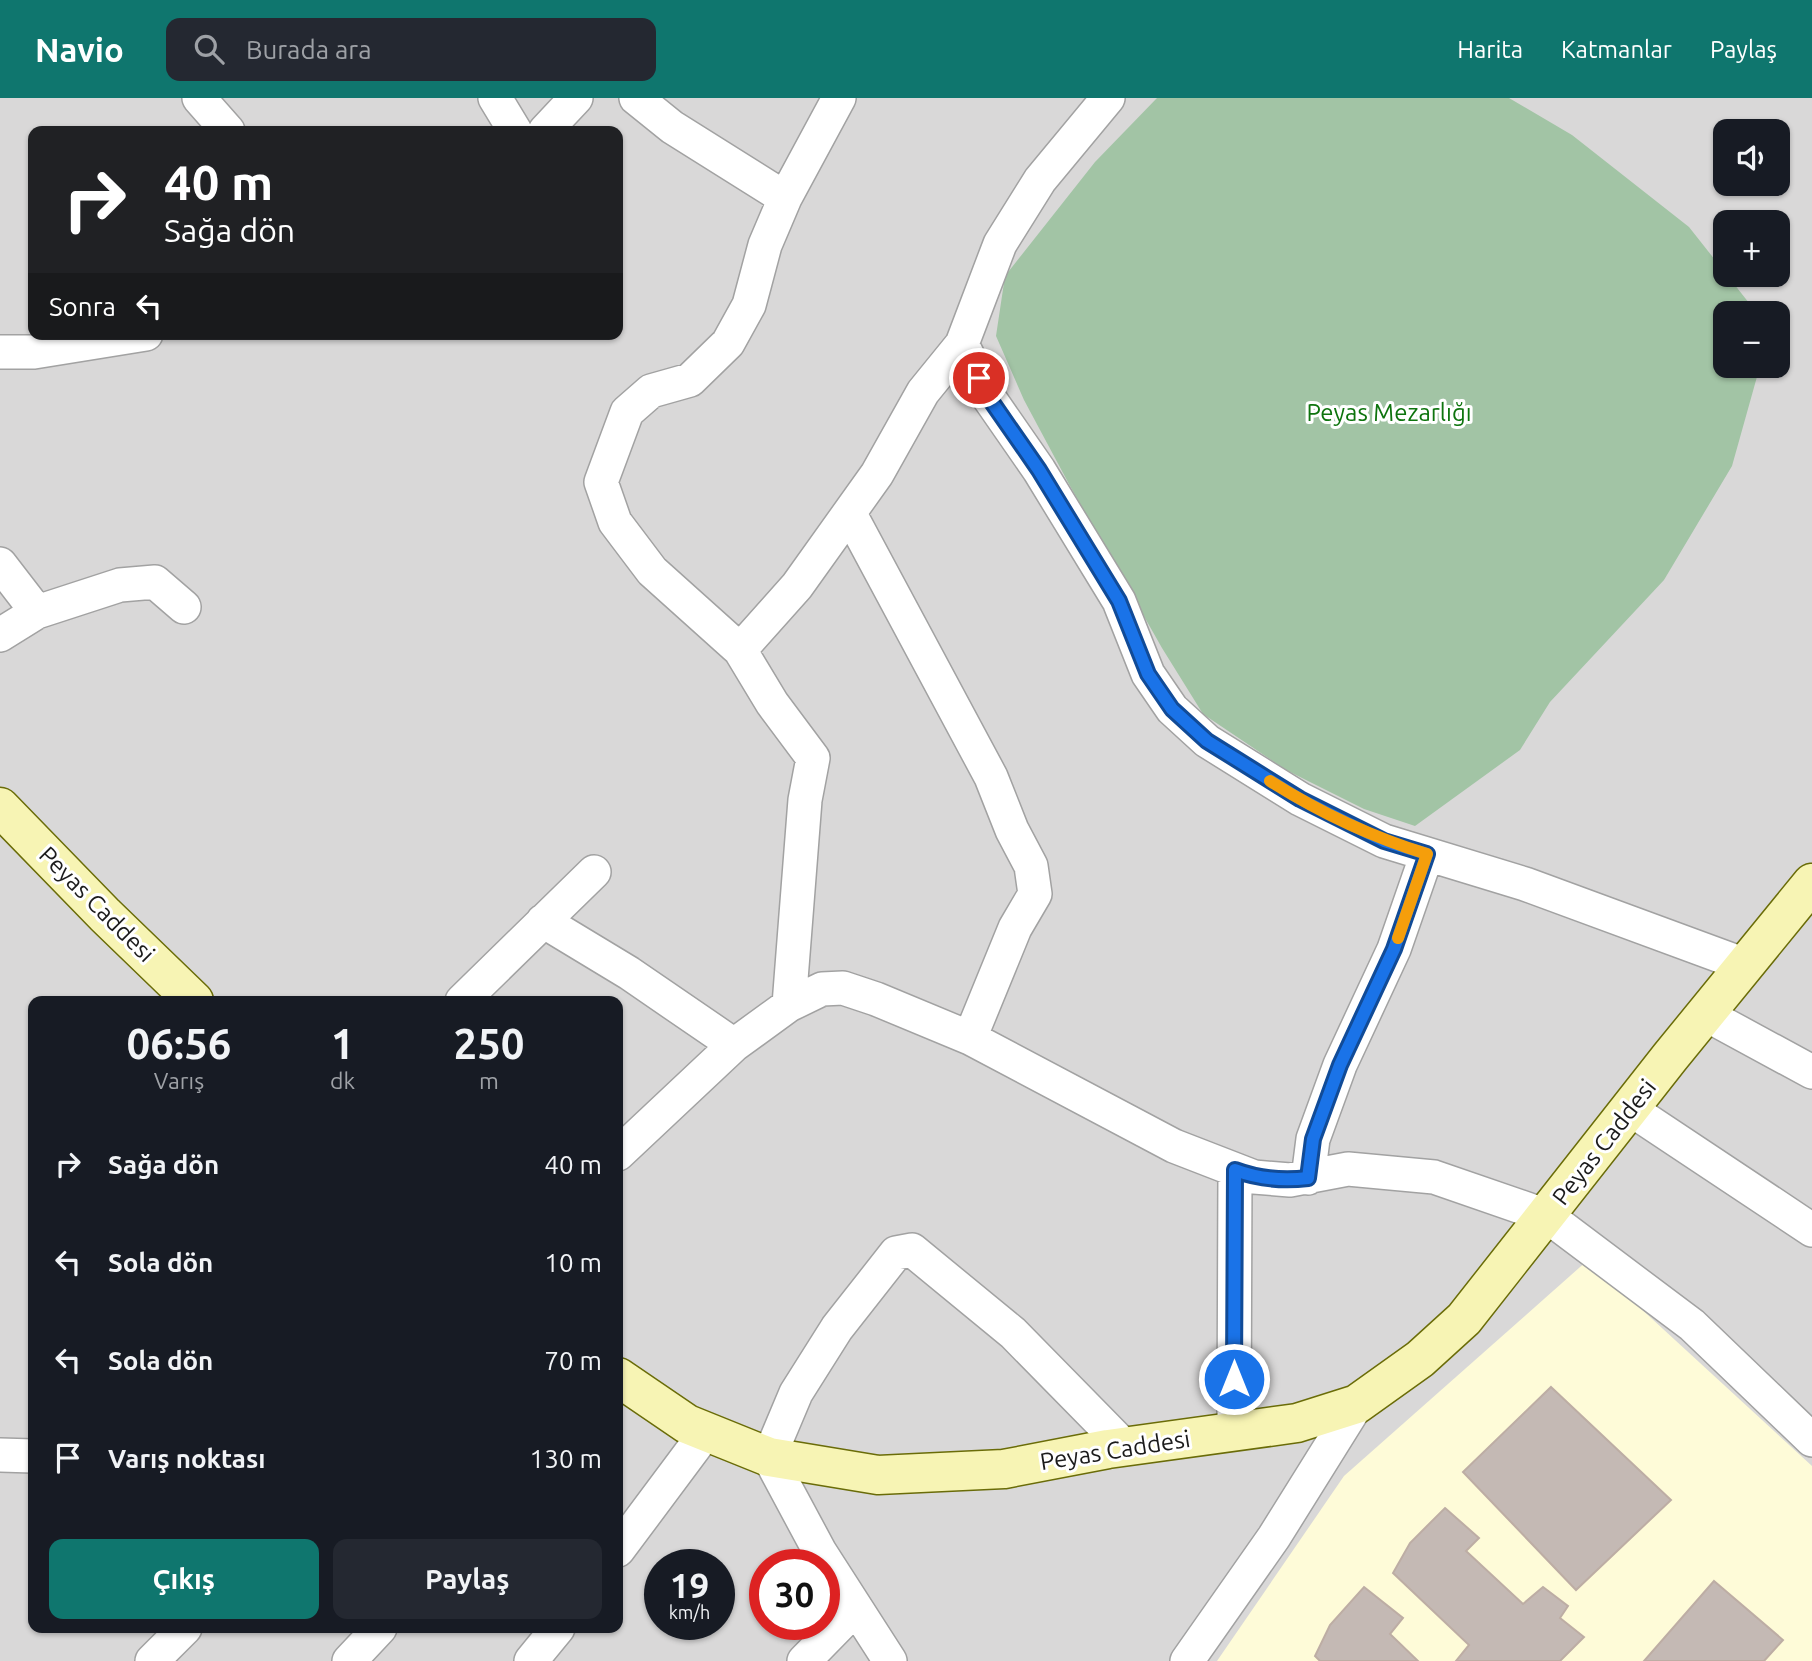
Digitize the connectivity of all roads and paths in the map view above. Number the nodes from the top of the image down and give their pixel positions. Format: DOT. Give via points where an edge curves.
graph roads {
  1 [pos="199,98"];
  2 [pos="495,98"];
  3 [pos="576,98"];
  4 [pos="636,98"];
  5 [pos="839,98"];
  6 [pos="1108,98"];
  7 [pos="224,126"];
  8 [pos="512,126"];
  9 [pos="550,126"];
  10 [pos="785,198"];
  11 [pos="109,340"];
  12 [pos="962,344"];
  13 [pos="0,352"];
  14 [pos="850,514"];
  15 [pos="0,564"];
  16 [pos="184,607"];
  17 [pos="37,612"];
  18 [pos="0,635"];
  19 [pos="740,650"];
  20 [pos="0,807"];
  21 [pos="1427,854"];
  22 [pos="594,872"];
  23 [pos="1812,883"];
  24 [pos="543,921"];
  25 [pos="1745,965"];
  26 [pos="189,996"];
  27 [pos="467,996"];
  28 [pos="789,1005"];
  29 [pos="1705,1014"];
  30 [pos="970,1038"];
  31 [pos="734,1045"];
  32 [pos="1812,1072"];
  33 [pos="1630,1109"];
  34 [pos="623,1149"];
  35 [pos="1235,1170"];
  36 [pos="1308,1178"];
  37 [pos="1547,1216"];
  38 [pos="1812,1230"];
  39 [pos="623,1382"];
  40 [pos="1357,1404"];
  41 [pos="1234,1431"];
  42 [pos="706,1432"];
  43 [pos="1812,1440"];
  44 [pos="1124,1446"];
  45 [pos="0,1455"];
  46 [pos="28,1456"];
  47 [pos="769,1457"];
  48 [pos="623,1543"];
  49 [pos="856,1608"];
  50 [pos="180,1633"];
  51 [pos="375,1633"];
  52 [pos="554,1633"];
  53 [pos="152,1661"];
  54 [pos="349,1661"];
  55 [pos="531,1661"];
  56 [pos="804,1661"];
  57 [pos="890,1661"];
  58 [pos="1187,1661"];
  1 -- 7 [label="street"];
  2 -- 8 [label="street"];
  3 -- 9 [label="street"];
  4 -- 10 [label="street" via="672,127"];
  5 -- 10 [label="street"];
  6 -- 12 [label="street" via="1040,180 1000,244"];
  10 -- 19 [label="street" via="765,245 749,305 728,342 690,380 651,391 627,412 601,482 615,522 652,571"];
  11 -- 13 [label="street" via="34,352"];
  12 -- 14 [label="street" via="923,392"];
  12 -- 21 [label="street" via="987,395 1119,601 1148,674 1172,709 1207,741 1300,799 1384,841"];
  14 -- 19 [label="street" via="797,586"];
  14 -- 30 [label="street" via="991,777 1031,866 1035,894 1015,928"];
  15 -- 17 [label="street"];
  16 -- 17 [label="street" via="156,582 120,585"];
  17 -- 18 [label="street"];
  19 -- 28 [label="street" via="772,704 813,758 805,800"];
  20 -- 26 [label="street, Peyas Caddesi"];
  21 -- 25 [label="street" via="1525,884"];
  21 -- 36 [label="street" via="1394,949 1340,1065 1313,1139"];
  22 -- 24 [label="street"];
  23 -- 25 [label="street, Peyas Caddesi"];
  24 -- 27 [label="street"];
  24 -- 31 [label="street"];
  25 -- 29 [label="street, Peyas Caddesi"];
  28 -- 30 [label="street" via="822,989 843,988"];
  28 -- 31 [label="street"];
  29 -- 32 [label="street"];
  29 -- 33 [label="street, Peyas Caddesi"];
  30 -- 35 [label="street" via="1174,1146"];
  31 -- 34 [label="street"];
  33 -- 37 [label="street, Peyas Caddesi"];
  33 -- 38 [label="street"];
  35 -- 36 [label="street" via="1254,1177"];
  35 -- 41 [label="street"];
  36 -- 37 [label="street" via="1348,1170 1434,1177"];
  37 -- 40 [label="street, Peyas Caddesi" via="1464,1319 1420,1359"];
  37 -- 43 [label="street" via="1692,1325"];
  39 -- 42 [label="street, Peyas Caddesi"];
  40 -- 41 [label="street, Peyas Caddesi" via="1297,1423"];
  40 -- 58 [label="street" via="1274,1537"];
  41 -- 44 [label="street, Peyas Caddesi"];
  42 -- 47 [label="street, Peyas Caddesi"];
  42 -- 48 [label="street"];
  44 -- 47 [label="street, Peyas Caddesi" via="1004,1469 878,1475"];
  44 -- 47 [label="street" via="1013,1333 912,1250 896,1253 837,1328 796,1393"];
  45 -- 46 [label="street"];
  47 -- 49 [label="street"];
  49 -- 56 [label="street"];
  49 -- 57 [label="street"];
  50 -- 53 [label="street"];
  51 -- 54 [label="street"];
  52 -- 55 [label="street"];
}
